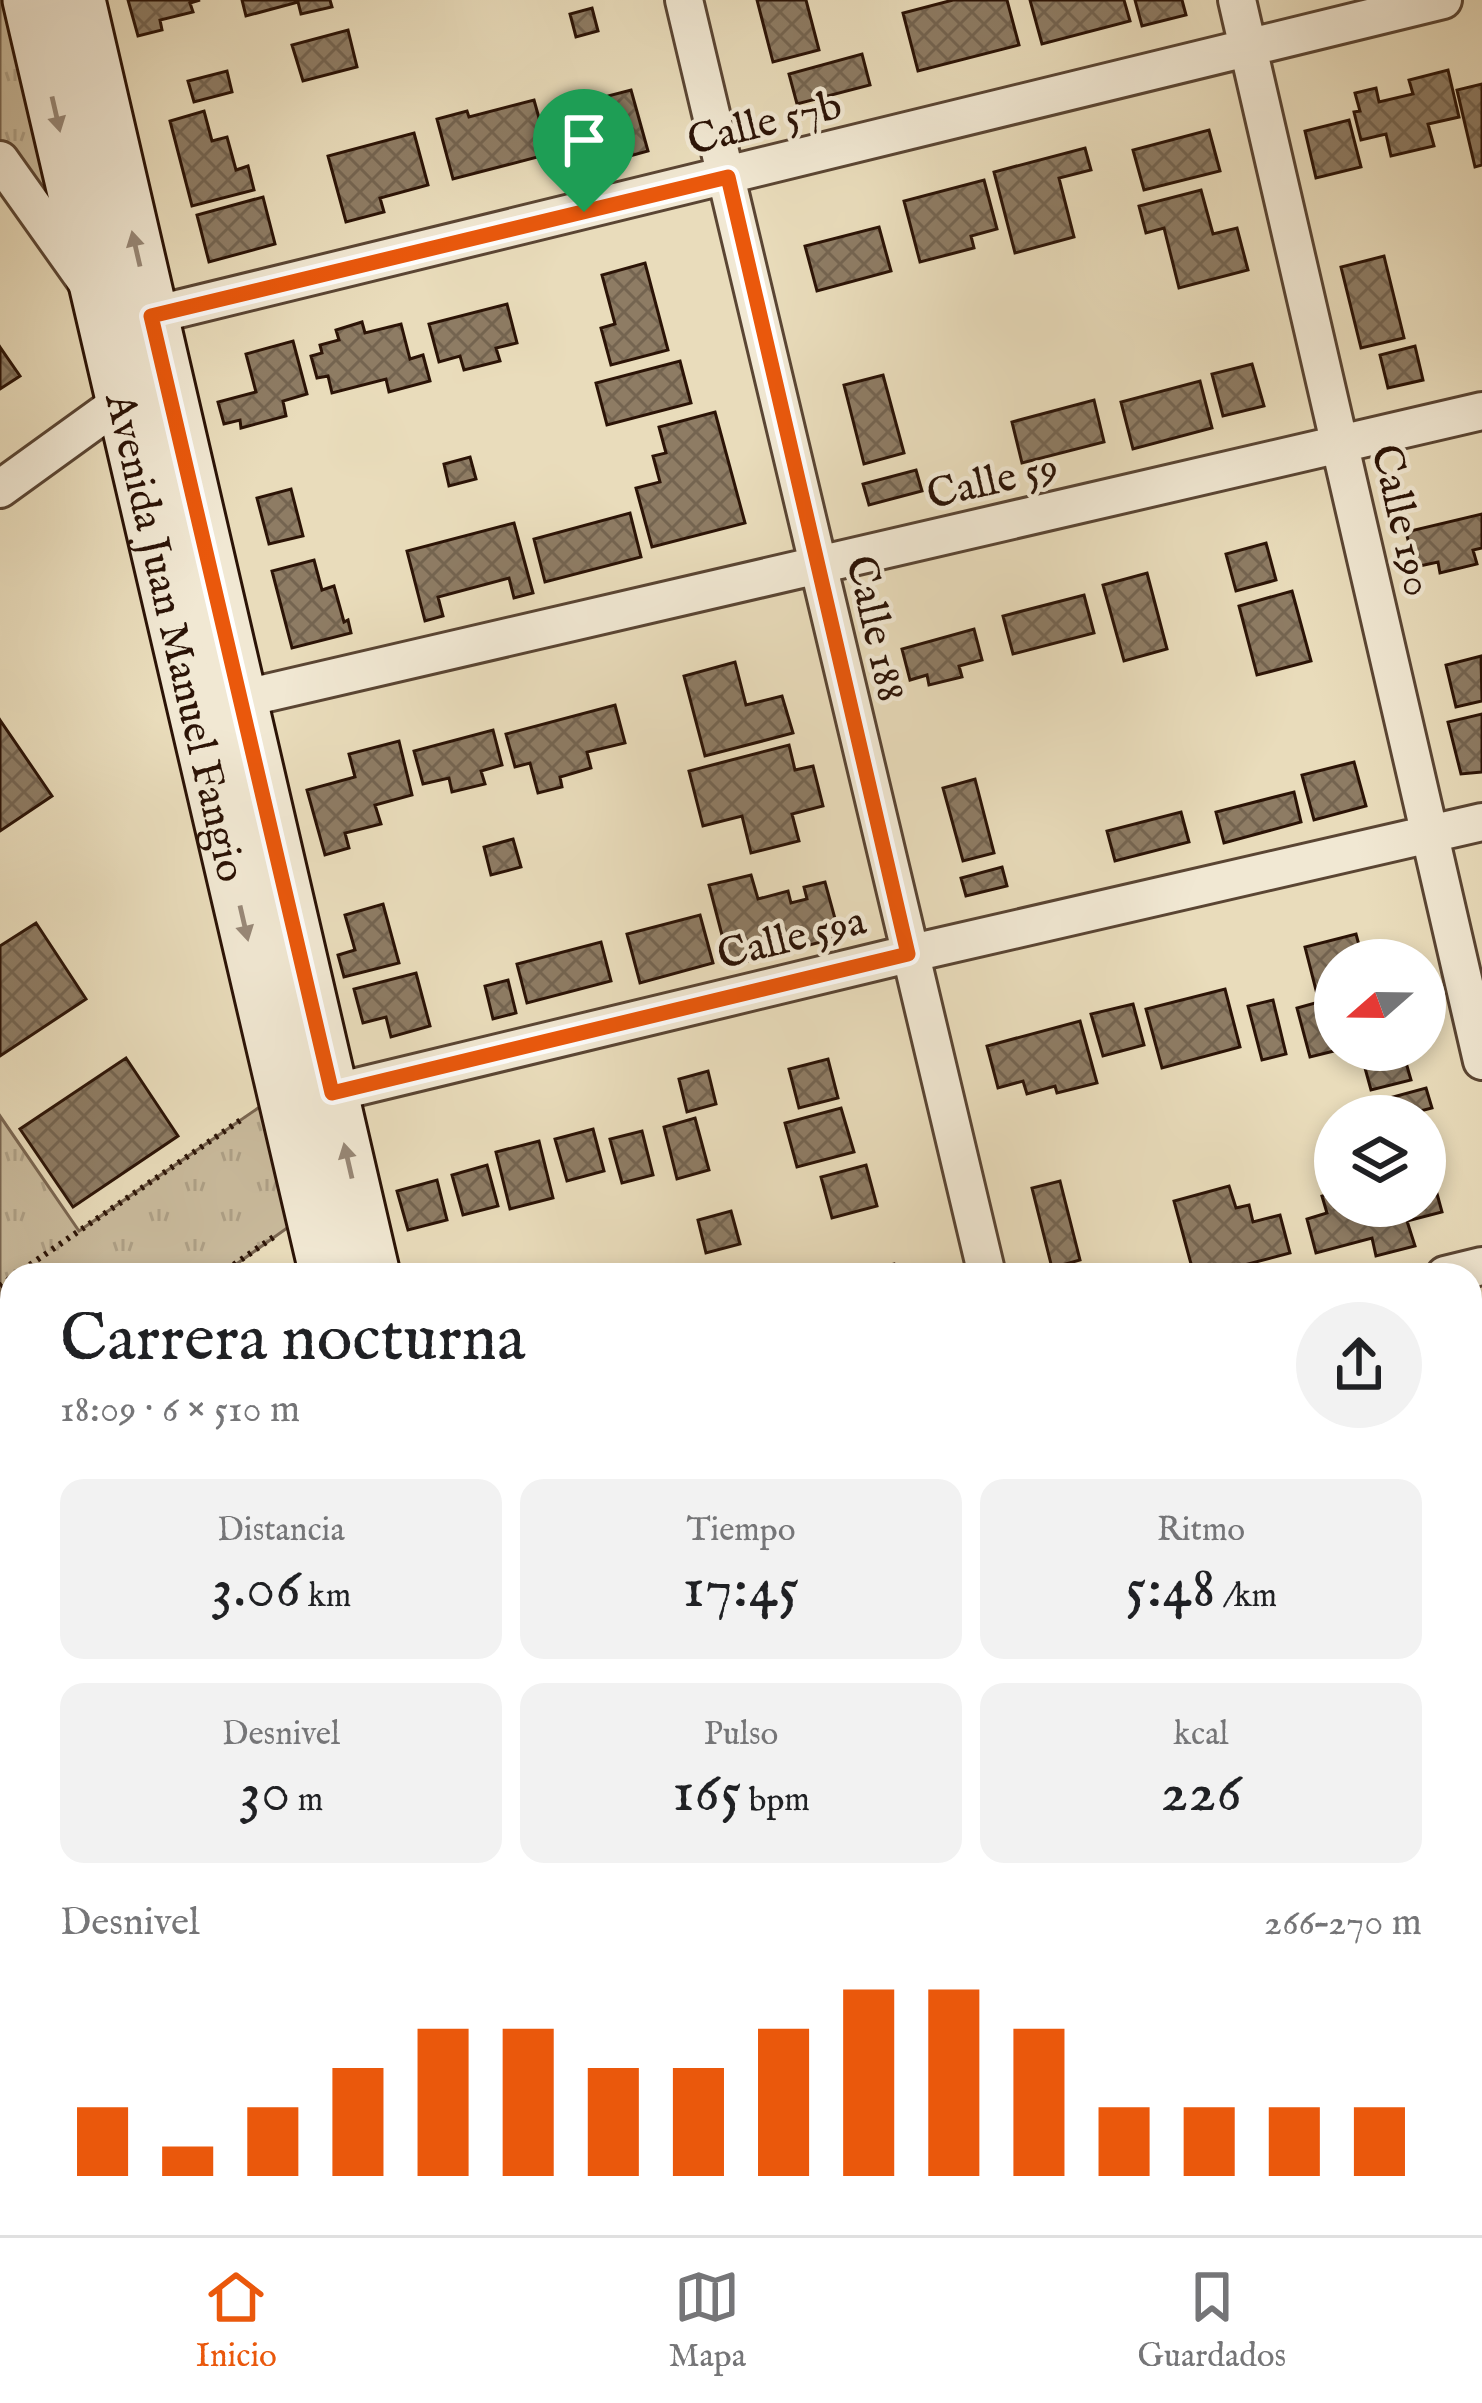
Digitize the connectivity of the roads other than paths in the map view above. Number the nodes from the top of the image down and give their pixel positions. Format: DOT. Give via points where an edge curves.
graph roads {
  1 [pos="29,0"];
  2 [pos="79,0"];
  3 [pos="684,0"];
  4 [pos="1237,0"];
  5 [pos="1443,0"];
  6 [pos="1248,46"];
  7 [pos="0,160"];
  8 [pos="728,177"];
  9 [pos="118,314"];
  10 [pos="146,394"];
  11 [pos="1482,411"];
  12 [pos="1340,444"];
  13 [pos="0,489"];
  14 [pos="817,567"];
  15 [pos="241,699"];
  16 [pos="1482,822"];
  17 [pos="1430,834"];
  18 [pos="908,954"];
  19 [pos="1482,1061"];
  20 [pos="307,1092"];
  21 [pos="323,1263"];
  22 [pos="370,1263"];
  23 [pos="984,1263"];
  1 -- 9 [label="main road, Avenida Juan Manuel Fangio, one-way"];
  9 -- 2 [label="main road, Avenida Juan Manuel Fangio, one-way"];
  3 -- 8 [label="street, Calle 188"];
  4 -- 6 [label="street, Calle 190"];
  5 -- 6 [label="street, Calle 57b"];
  6 -- 8 [label="street, Calle 57b"];
  6 -- 12 [label="street, Calle 190"];
  7 -- 9 [label="street"];
  8 -- 9 [label="street, Calle 57b"];
  8 -- 14 [label="street, Calle 188"];
  9 -- 10 [label="main road, Avenida Juan Manuel Fangio"];
  10 -- 13 [label="street"];
  10 -- 15 [label="main road, Avenida Juan Manuel Fangio"];
  10 -- 20 [label="main road, Avenida Juan Manuel Fangio, one-way"];
  11 -- 12 [label="street, Calle 59"];
  12 -- 14 [label="street, Calle 59"];
  12 -- 17 [label="street, Calle 190"];
  14 -- 15 [label="street, Calle 59"];
  14 -- 18 [label="street, Calle 188"];
  15 -- 20 [label="main road, Avenida Juan Manuel Fangio"];
  16 -- 17 [label="street, Calle 59a"];
  17 -- 18 [label="street, Calle 59a"];
  17 -- 19 [label="street, Calle 190"];
  18 -- 20 [label="street, Calle 59a"];
  18 -- 23 [label="street, Calle 188"];
  20 -- 21 [label="main road, Avenida Juan Manuel Fangio" via="311,1210"];
  22 -- 20 [label="main road, Avenida Juan Manuel Fangio, one-way"];
}
